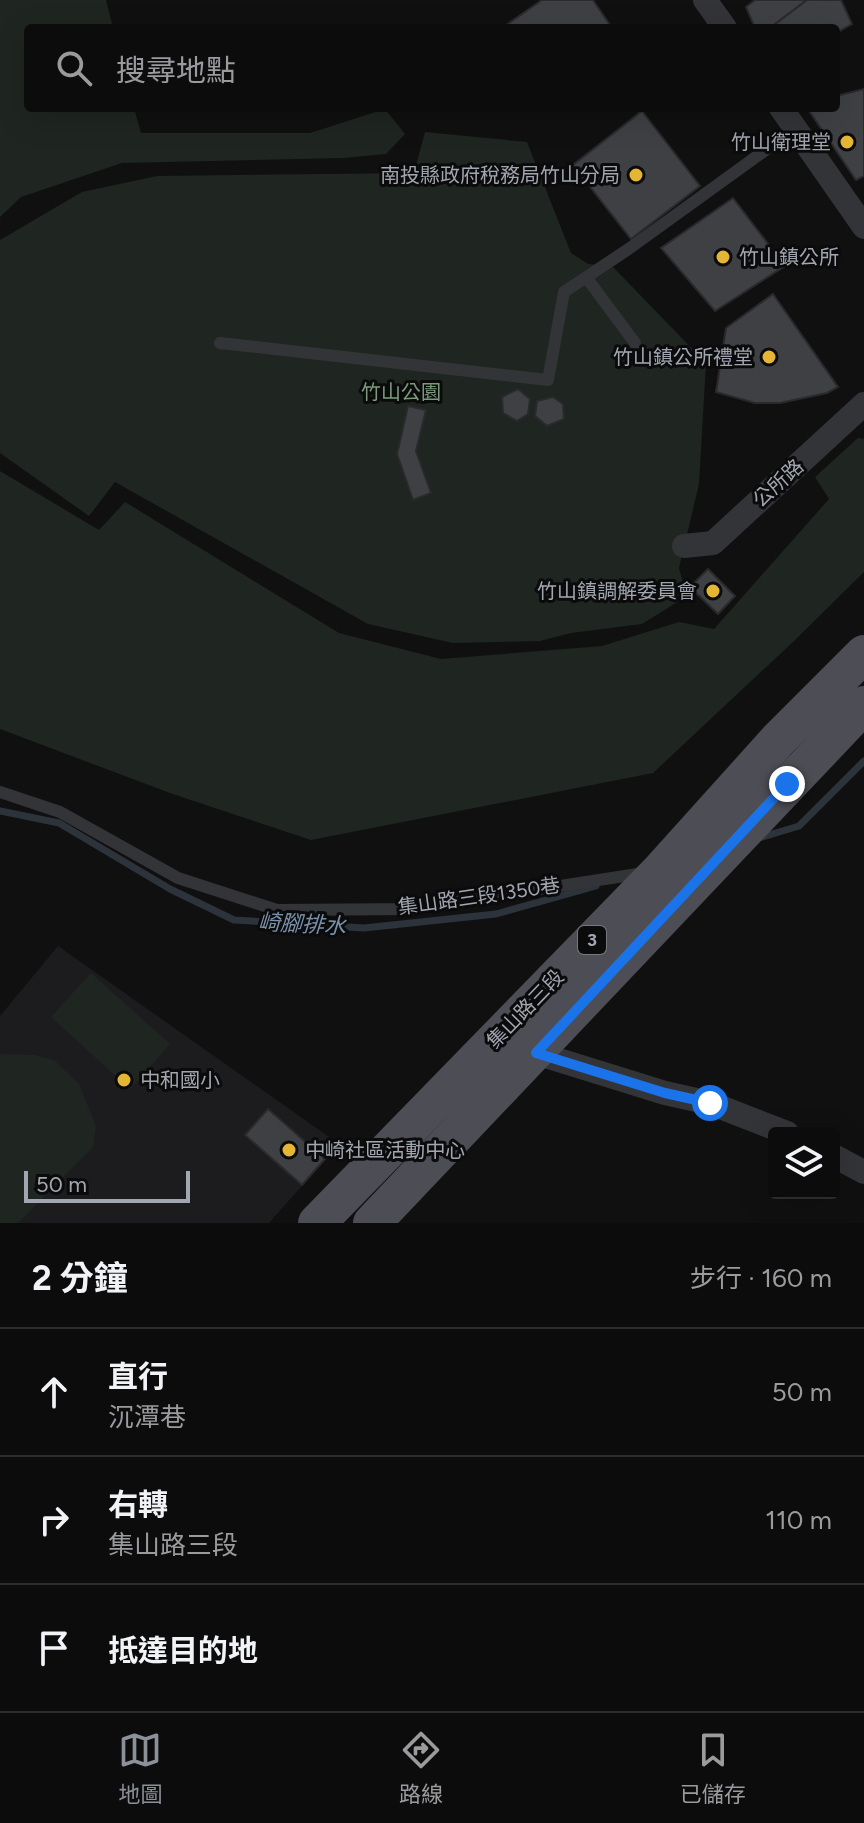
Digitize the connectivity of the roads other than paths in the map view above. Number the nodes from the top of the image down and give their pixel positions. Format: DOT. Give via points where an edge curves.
graph roads {
  1 [pos="705,0"];
  2 [pos="722,24"];
  3 [pos="784,112"];
  4 [pos="796,128"];
  5 [pos="864,227"];
  6 [pos="586,277"];
  7 [pos="220,343"];
  8 [pos="635,343"];
  9 [pos="864,404"];
  10 [pos="684,546"];
  11 [pos="864,654"];
  12 [pos="864,705"];
  13 [pos="0,792"];
  14 [pos="672,883"];
  15 [pos="507,1028"];
  16 [pos="536,1053"];
  17 [pos="772,1127"];
  18 [pos="840,1159"];
  19 [pos="864,1172"];
  20 [pos="317,1223"];
  21 [pos="372,1223"];
  1 -- 2 [label="street"];
  3 -- 4 [label="street"];
  4 -- 5 [label="street"];
  4 -- 6 [label="lane"];
  6 -- 7 [label="lane" via="564,292 548,380"];
  6 -- 8 [label="lane"];
  9 -- 10 [label="street, 公所路" via="713,543"];
  11 -- 14 [label="main road, 集山路三段 / 3" via="778,740"];
  12 -- 14 [label="main road, 集山路三段 / 3"];
  13 -- 14 [label="lane, 集山路三段1350巷" via="60,812 178,878 277,910 411,909"];
  14 -- 15 [label="main road, 集山路三段 / 3"];
  14 -- 16 [label="main road, 集山路三段 / 3"];
  15 -- 16 [label="street"];
  15 -- 20 [label="main road, 集山路三段 / 3"];
  16 -- 17 [label="street" via="710,1103"];
  16 -- 21 [label="main road, 集山路三段 / 3"];
  18 -- 19 [label="street"];
}
